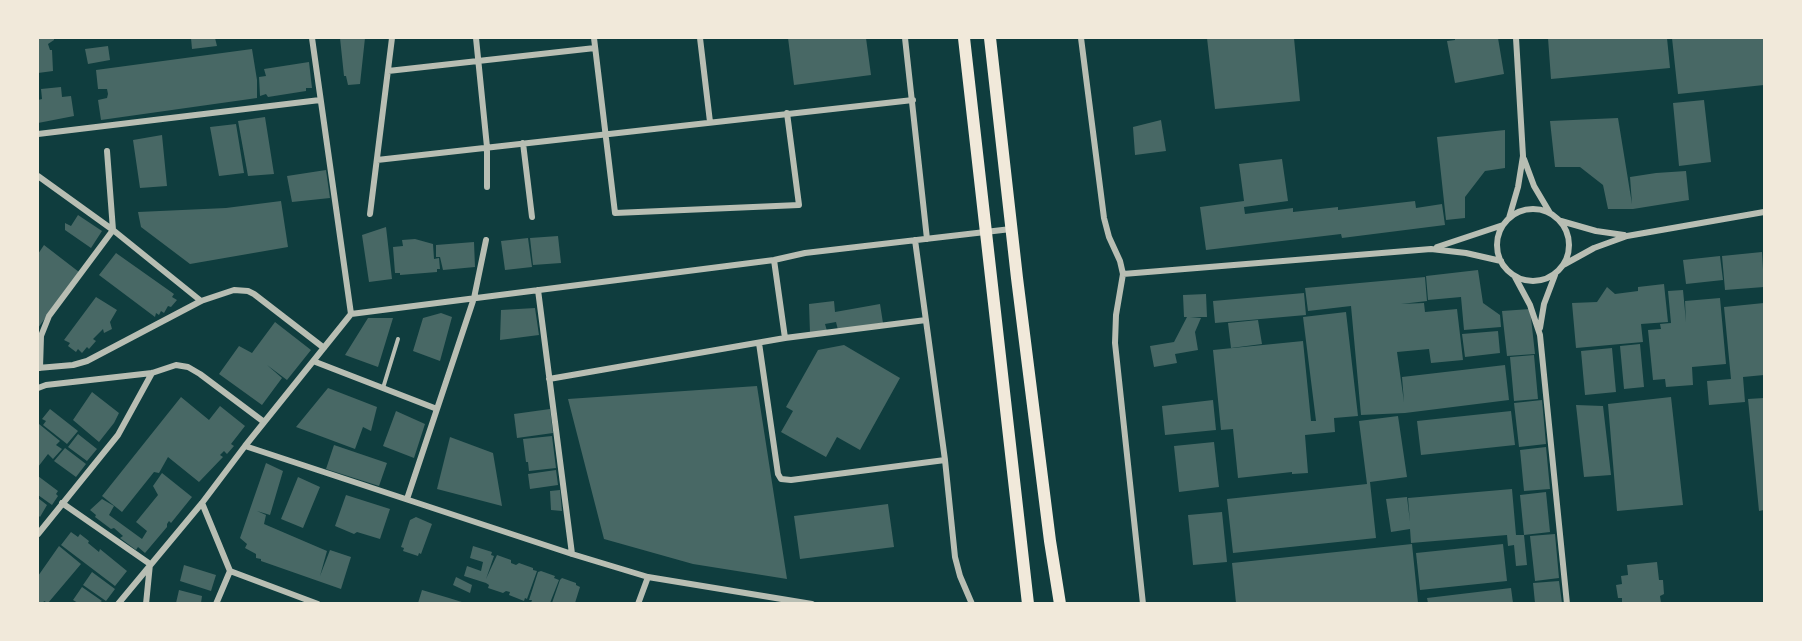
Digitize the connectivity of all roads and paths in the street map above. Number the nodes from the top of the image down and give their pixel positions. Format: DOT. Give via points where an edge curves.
graph roads {
  1 [pos="312,38"];
  2 [pos="393,38"];
  3 [pos="476,38"];
  4 [pos="594,38"];
  5 [pos="700,38"];
  6 [pos="905,38"];
  7 [pos="964,38"];
  8 [pos="990,38"];
  9 [pos="1081,38"];
  10 [pos="1516,38"];
  11 [pos="595,48"];
  12 [pos="479,61"];
  13 [pos="388,71"];
  14 [pos="321,100"];
  15 [pos="913,100"];
  16 [pos="787,113"];
  17 [pos="710,122"];
  18 [pos="38,134"];
  19 [pos="605,134"];
  20 [pos="523,143"];
  21 [pos="487,147"];
  22 [pos="107,151"];
  23 [pos="1523,156"];
  24 [pos="377,160"];
  25 [pos="38,176"];
  26 [pos="487,187"];
  27 [pos="1764,212"];
  28 [pos="1550,213"];
  29 [pos="370,214"];
  30 [pos="532,218"];
  31 [pos="1509,218"];
  32 [pos="1560,220"];
  33 [pos="1503,225"];
  34 [pos="1011,229"];
  35 [pos="113,230"];
  36 [pos="986,232"];
  37 [pos="1627,236"];
  38 [pos="927,239"];
  39 [pos="486,240"];
  40 [pos="915,240"];
  41 [pos="1431,249"];
  42 [pos="774,260"];
  43 [pos="1501,261"];
  44 [pos="1565,264"];
  45 [pos="1123,274"];
  46 [pos="1554,275"];
  47 [pos="1515,277"];
  48 [pos="538,290"];
  49 [pos="474,298"];
  50 [pos="201,302"];
  51 [pos="351,314"];
  52 [pos="926,320"];
  53 [pos="1540,335"];
  54 [pos="785,338"];
  55 [pos="398,339"];
  56 [pos="759,343"];
  57 [pos="324,348"];
  58 [pos="313,361"];
  59 [pos="39,368"];
  60 [pos="152,373"];
  61 [pos="549,379"];
  62 [pos="38,388"];
  63 [pos="383,388"];
  64 [pos="437,409"];
  65 [pos="264,422"];
  66 [pos="245,446"];
  67 [pos="945,460"];
  68 [pos="407,500"];
  69 [pos="62,503"];
  70 [pos="202,503"];
  71 [pos="38,534"];
  72 [pos="572,554"];
  73 [pos="150,564"];
  74 [pos="230,571"];
  75 [pos="648,577"];
  76 [pos="118,603"];
  77 [pos="146,603"];
  78 [pos="216,603"];
  79 [pos="318,603"];
  80 [pos="638,603"];
  81 [pos="812,603"];
  82 [pos="972,603"];
  83 [pos="1028,603"];
  84 [pos="1060,603"];
  85 [pos="1143,603"];
  86 [pos="1567,603"];
  1 -- 14 [label="street"];
  2 -- 13 [label="street"];
  3 -- 12 [label="street"];
  4 -- 11 [label="street"];
  5 -- 17 [label="street"];
  6 -- 15 [label="street"];
  7 -- 36 [label="highway"];
  8 -- 34 [label="highway"];
  9 -- 45 [label="street" via="1104,218"];
  10 -- 23 [label="street"];
  11 -- 12 [label="street"];
  11 -- 19 [label="street"];
  12 -- 13 [label="street"];
  12 -- 21 [label="street"];
  13 -- 24 [label="street"];
  14 -- 18 [label="street"];
  14 -- 51 [label="street"];
  15 -- 16 [label="street"];
  15 -- 38 [label="street"];
  16 -- 17 [label="street"];
  16 -- 19 [label="street" via="799,205 615,213"];
  17 -- 19 [label="street"];
  19 -- 20 [label="street"];
  20 -- 21 [label="street"];
  20 -- 30 [label="street"];
  21 -- 24 [label="street"];
  21 -- 26 [label="street"];
  22 -- 35 [label="street"];
  23 -- 28 [label="street"];
  23 -- 31 [label="street"];
  24 -- 29 [label="street"];
  25 -- 35 [label="street"];
  27 -- 37 [label="street"];
  28 -- 31 [label="street" via="1529,209"];
  28 -- 32 [label="street"];
  31 -- 33 [label="street"];
  32 -- 37 [label="street"];
  32 -- 44 [label="street" via="1570,241"];
  33 -- 41 [label="street"];
  33 -- 43 [label="street" via="1497,243"];
  34 -- 36 [label="street"];
  34 -- 84 [label="highway"];
  35 -- 50 [label="street"];
  35 -- 59 [label="street" via="49,316 41,336"];
  36 -- 38 [label="street"];
  36 -- 83 [label="highway"];
  37 -- 44 [label="street"];
  38 -- 40 [label="street"];
  39 -- 49 [label="street"];
  40 -- 42 [label="street"];
  40 -- 52 [label="street"];
  41 -- 43 [label="street"];
  41 -- 45 [label="street"];
  42 -- 48 [label="street"];
  42 -- 54 [label="street"];
  43 -- 47 [label="street"];
  44 -- 46 [label="street"];
  45 -- 85 [label="street" via="1115,343"];
  46 -- 47 [label="street" via="1535,281"];
  46 -- 53 [label="street" via="1544,304"];
  47 -- 53 [label="street"];
  48 -- 49 [label="street"];
  48 -- 61 [label="street"];
  49 -- 51 [label="street"];
  49 -- 64 [label="street"];
  50 -- 57 [label="street" via="227,291 248,291"];
  50 -- 59 [label="street" via="87,361"];
  51 -- 57 [label="street"];
  52 -- 54 [label="street"];
  52 -- 67 [label="street"];
  53 -- 86 [label="street"];
  54 -- 56 [label="street"];
  55 -- 63 [label="lane"];
  56 -- 61 [label="street"];
  56 -- 67 [label="street" via="781,478"];
  57 -- 58 [label="street"];
  58 -- 63 [label="street"];
  58 -- 65 [label="street"];
  60 -- 62 [label="street"];
  60 -- 65 [label="street" via="176,365 188,367"];
  60 -- 69 [label="street" via="118,435"];
  61 -- 72 [label="street"];
  63 -- 64 [label="street"];
  64 -- 68 [label="street"];
  65 -- 66 [label="street"];
  66 -- 68 [label="street"];
  66 -- 70 [label="street"];
  67 -- 82 [label="street" via="955,557"];
  68 -- 72 [label="street"];
  69 -- 71 [label="street"];
  69 -- 73 [label="street"];
  70 -- 73 [label="street"];
  70 -- 74 [label="street"];
  72 -- 75 [label="street"];
  73 -- 76 [label="street"];
  73 -- 77 [label="street"];
  74 -- 78 [label="street"];
  74 -- 79 [label="street"];
  75 -- 80 [label="street"];
  75 -- 81 [label="street"];
}
